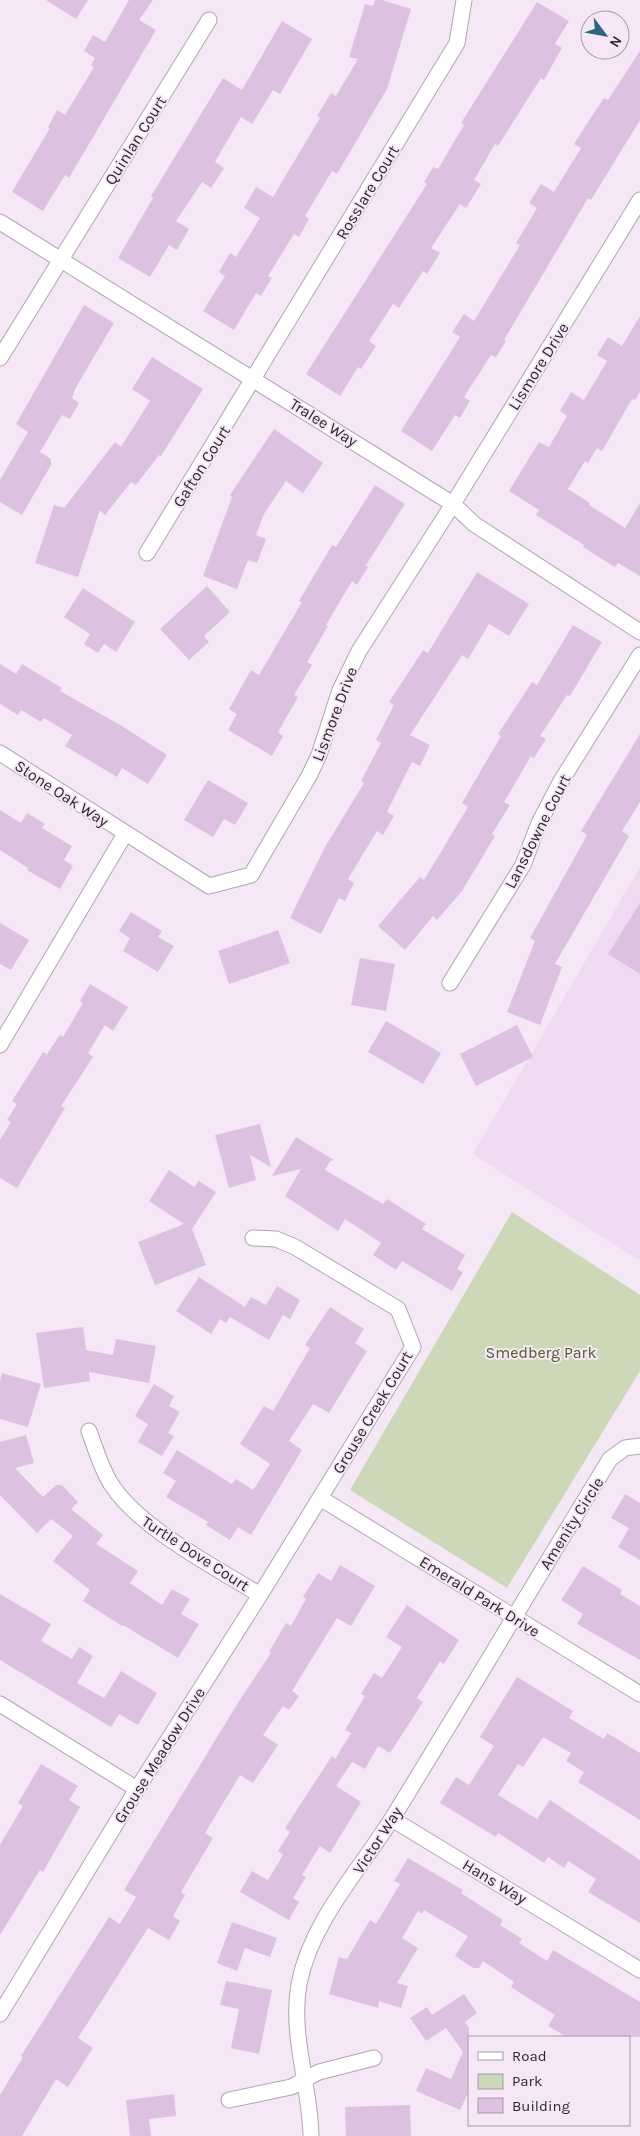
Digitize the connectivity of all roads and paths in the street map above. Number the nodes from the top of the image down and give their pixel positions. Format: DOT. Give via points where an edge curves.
graph roads {
  1 [pos="464,0"];
  2 [pos="209,20"];
  3 [pos="640,200"];
  4 [pos="0,222"];
  5 [pos="60,260"];
  6 [pos="0,358"];
  7 [pos="254,378"];
  8 [pos="453,504"];
  9 [pos="147,553"];
  10 [pos="640,632"];
  11 [pos="640,655"];
  12 [pos="0,753"];
  13 [pos="124,834"];
  14 [pos="450,983"];
  15 [pos="0,1045"];
  16 [pos="254,1238"];
  17 [pos="89,1431"];
  18 [pos="640,1446"];
  19 [pos="320,1498"];
  20 [pos="260,1595"];
  21 [pos="513,1616"];
  22 [pos="640,1694"];
  23 [pos="0,1704"];
  24 [pos="137,1789"];
  25 [pos="392,1818"];
  26 [pos="640,1970"];
  27 [pos="0,2014"];
  28 [pos="374,2058"];
  29 [pos="304,2080"];
  30 [pos="229,2100"];
  31 [pos="311,2136"];
  1 -- 7 [label="street, Rosslare Court" via="457,43"];
  2 -- 5 [label="street, Quinlan Court"];
  3 -- 8 [label="street, Lismore Drive"];
  4 -- 5 [label="street, Tralee Way"];
  5 -- 6 [label="street, Quinlan Court"];
  5 -- 7 [label="street, Tralee Way"];
  7 -- 8 [label="street, Tralee Way"];
  7 -- 9 [label="street, Gafton Court"];
  8 -- 10 [label="street, Tralee Way" via="474,524"];
  8 -- 13 [label="street, Lismore Drive" via="352,664 313,769 251,875 209,886"];
  11 -- 14 [label="street, Lansdowne Court" via="561,781 523,864"];
  12 -- 13 [label="street, Stone Oak Way"];
  13 -- 15 [label="street"];
  16 -- 19 [label="street, Grouse Creek Court" via="276,1239 296,1247 398,1309 413,1347"];
  17 -- 20 [label="street, Turtle Dove Court" via="101,1467 112,1486 141,1518"];
  18 -- 21 [label="street, Amenity Circle" via="625,1448 610,1460"];
  19 -- 20 [label="street, Grouse Meadow Drive"];
  19 -- 21 [label="street, Emerald Park Drive"];
  20 -- 24 [label="street, Grouse Meadow Drive"];
  21 -- 22 [label="street, Emerald Park Drive"];
  21 -- 25 [label="street, Victor Way"];
  23 -- 24 [label="street"];
  24 -- 27 [label="street, Grouse Meadow Drive"];
  25 -- 26 [label="street, Hans Way"];
  25 -- 29 [label="street, Victor Way" via="324,1920 305,1961 297,2004"];
  28 -- 29 [label="street" via="319,2072"];
  29 -- 30 [label="street" via="291,2087"];
  29 -- 31 [label="street, Victor Way" via="309,2097"];
}
